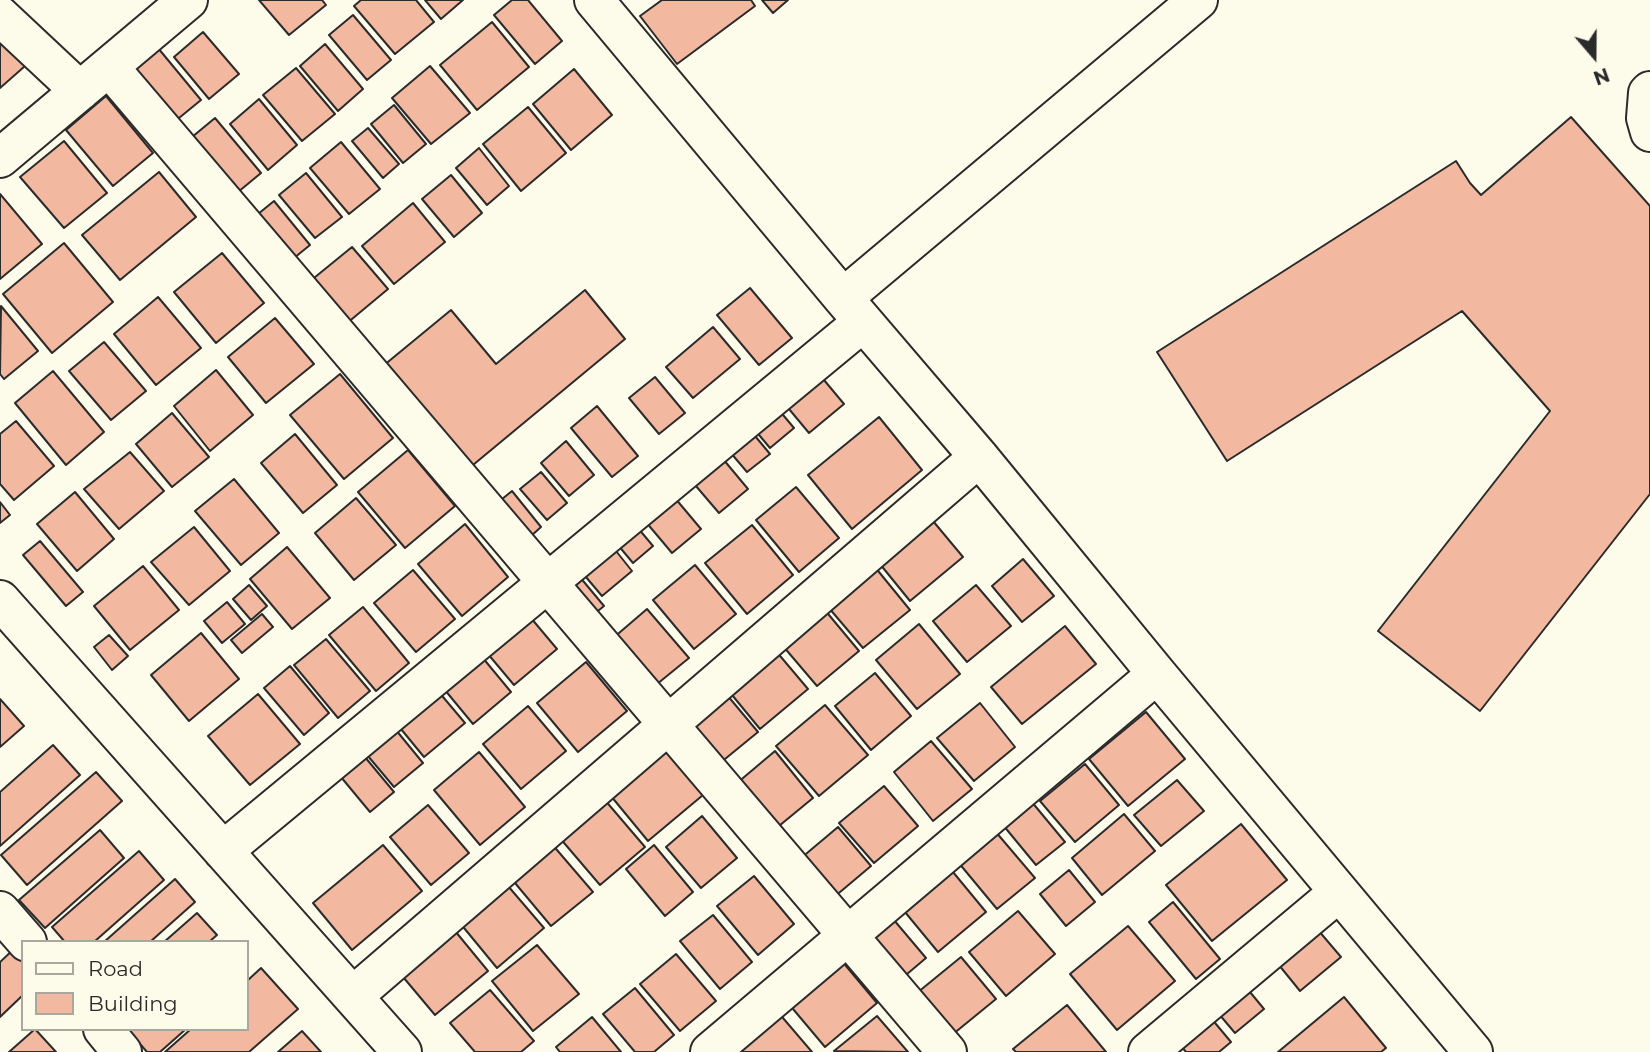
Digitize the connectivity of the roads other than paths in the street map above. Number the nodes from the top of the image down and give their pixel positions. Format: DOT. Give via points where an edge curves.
graph roads {
  1 [pos="594,0"];
  2 [pos="185,1"];
  3 [pos="1179,6"];
  4 [pos="0,16"];
  5 [pos="109,67"];
  6 [pos="79,91"];
  7 [pos="1650,91"];
  8 [pos="1650,132"];
  9 [pos="0,158"];
  10 [pos="853,310"];
  11 [pos="979,457"];
  12 [pos="548,583"];
  13 [pos="0,600"];
  14 [pos="1157,674"];
  15 [pos="668,724"];
  16 [pos="223,851"];
  17 [pos="1339,892"];
  18 [pos="0,911"];
  19 [pos="848,935"];
  20 [pos="25,940"];
  21 [pos="353,996"];
  22 [pos="105,1031"];
  23 [pos="1459,1047"];
  24 [pos="122,1052"];
  25 [pos="402,1052"];
  26 [pos="709,1052"];
  27 [pos="947,1052"];
  28 [pos="1148,1052"];
  1 -- 10 [label="street"];
  2 -- 5 [label="street"];
  3 -- 10 [label="street"];
  4 -- 6 [label="street"];
  5 -- 6 [label="street"];
  5 -- 12 [label="street"];
  6 -- 9 [label="street"];
  7 -- 8 [label="street" via="1646,118"];
  10 -- 11 [label="street"];
  10 -- 12 [label="street"];
  11 -- 14 [label="street"];
  11 -- 15 [label="street"];
  12 -- 15 [label="street"];
  12 -- 16 [label="street"];
  13 -- 16 [label="street"];
  14 -- 17 [label="street"];
  14 -- 19 [label="street"];
  15 -- 19 [label="street"];
  15 -- 21 [label="street"];
  16 -- 21 [label="street"];
  17 -- 23 [label="street"];
  17 -- 28 [label="street"];
  18 -- 20 [label="street"];
  19 -- 26 [label="street"];
  19 -- 27 [label="street"];
  21 -- 25 [label="street"];
  22 -- 24 [label="street"];
}
